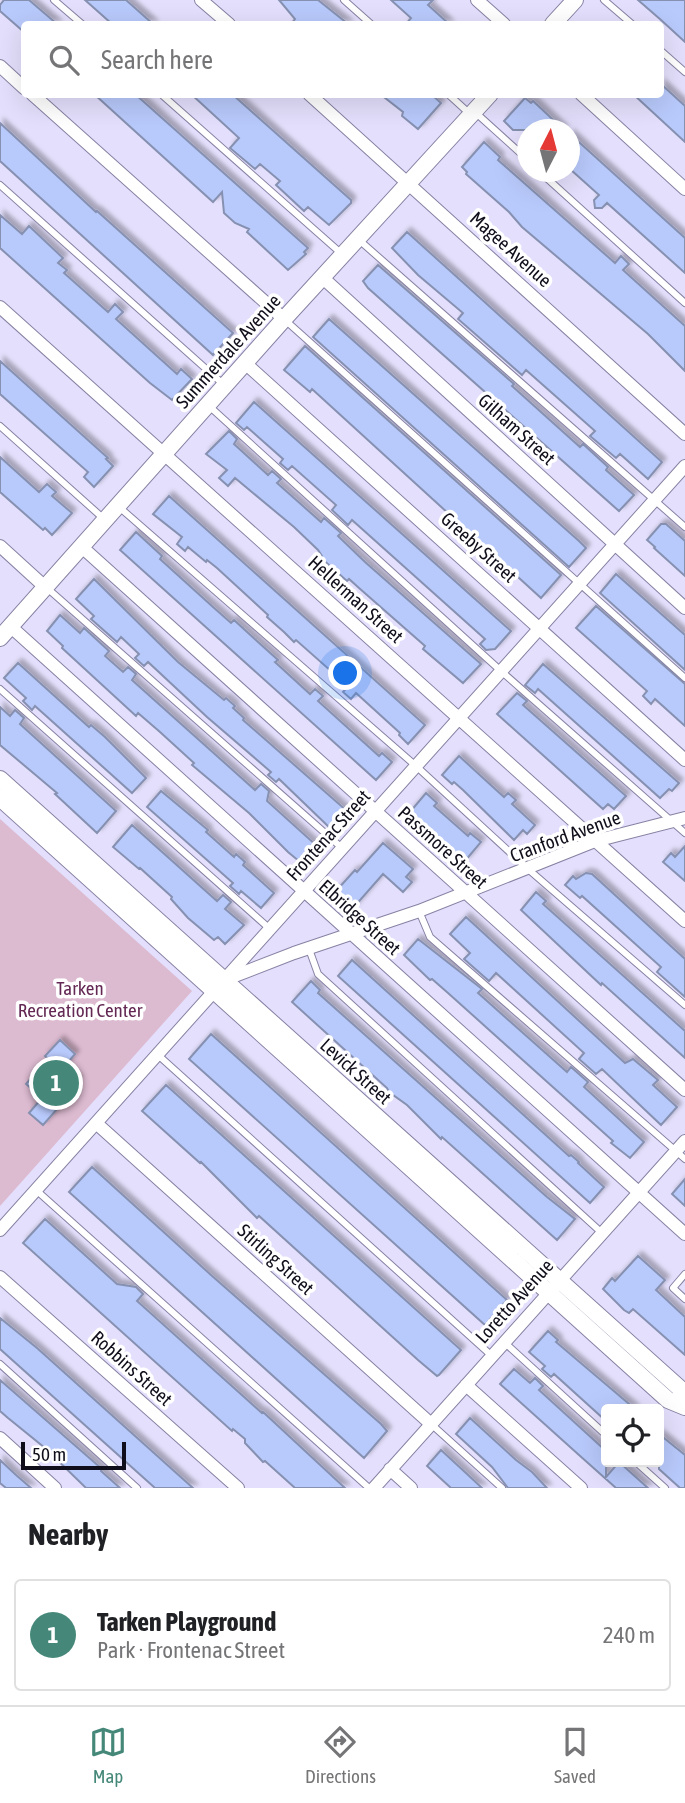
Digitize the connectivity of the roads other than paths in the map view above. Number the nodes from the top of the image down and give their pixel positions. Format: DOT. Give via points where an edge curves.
graph roads {
  1 [pos="54,0"];
  2 [pos="201,0"];
  3 [pos="344,0"];
  4 [pos="477,0"];
  5 [pos="575,0"];
  6 [pos="604,0"];
  7 [pos="78,21"];
  8 [pos="226,21"];
  9 [pos="368,21"];
  10 [pos="501,21"];
  11 [pos="556,21"];
  12 [pos="628,21"];
  13 [pos="664,54"];
  14 [pos="0,66"];
  15 [pos="685,72"];
  16 [pos="21,85"];
  17 [pos="36,98"];
  18 [pos="166,98"];
  19 [pos="313,98"];
  20 [pos="453,98"];
  21 [pos="487,98"];
  22 [pos="585,98"];
  23 [pos="473,114"];
  24 [pos="517,151"];
  25 [pos="551,182"];
  26 [pos="410,184"];
  27 [pos="0,185"];
  28 [pos="685,189"];
  29 [pos="359,240"];
  30 [pos="344,256"];
  31 [pos="323,278"];
  32 [pos="685,303"];
  33 [pos="0,307"];
  34 [pos="284,319"];
  35 [pos="245,363"];
  36 [pos="225,386"];
  37 [pos="207,405"];
  38 [pos="0,426"];
  39 [pos="685,434"];
  40 [pos="164,453"];
  41 [pos="685,467"];
  42 [pos="655,500"];
  43 [pos="118,506"];
  44 [pos="106,521"];
  45 [pos="685,527"];
  46 [pos="615,545"];
  47 [pos="0,546"];
  48 [pos="83,548"];
  49 [pos="580,583"];
  50 [pos="45,587"];
  51 [pos="685,608"];
  52 [pos="540,628"];
  53 [pos="5,632"];
  54 [pos="501,671"];
  55 [pos="685,678"];
  56 [pos="0,689"];
  57 [pos="459,718"];
  58 [pos="685,760"];
  59 [pos="416,766"];
  60 [pos="0,779"];
  61 [pos="0,798"];
  62 [pos="375,812"];
  63 [pos="679,820"];
  64 [pos="685,832"];
  65 [pos="595,841"];
  66 [pos="342,848"];
  67 [pos="528,869"];
  68 [pos="303,892"];
  69 [pos="466,893"];
  70 [pos="419,911"];
  71 [pos="685,921"];
  72 [pos="270,929"];
  73 [pos="350,935"];
  74 [pos="309,948"];
  75 [pos="219,986"];
  76 [pos="685,1005"];
  77 [pos="158,1054"];
  78 [pos="685,1090"];
  79 [pos="96,1123"];
  80 [pos="682,1150"];
  81 [pos="36,1190"];
  82 [pos="637,1193"];
  83 [pos="0,1230"];
  84 [pos="602,1233"];
  85 [pos="685,1234"];
  86 [pos="685,1274"];
  87 [pos="0,1277"];
  88 [pos="553,1287"];
  89 [pos="685,1299"];
  90 [pos="504,1342"];
  91 [pos="492,1356"];
  92 [pos="0,1364"];
  93 [pos="466,1385"];
  94 [pos="685,1393"];
  95 [pos="685,1406"];
  96 [pos="431,1424"];
  97 [pos="601,1430"];
  98 [pos="0,1438"];
  99 [pos="642,1467"];
  100 [pos="390,1469"];
  101 [pos="55,1488"];
  102 [pos="137,1488"];
  103 [pos="237,1488"];
  104 [pos="371,1488"];
  105 [pos="411,1488"];
  106 [pos="502,1488"];
  107 [pos="581,1488"];
  108 [pos="665,1488"];
  1 -- 7 [label="lane"];
  2 -- 8 [label="street"];
  3 -- 9 [label="lane"];
  4 -- 10 [label="street"];
  5 -- 11 [label="main road"];
  6 -- 12 [label="lane"];
  13 -- 15 [label="lane"];
  14 -- 16 [label="street"];
  17 -- 34 [label="street"];
  18 -- 30 [label="lane"];
  19 -- 26 [label="street, Magee Avenue"];
  20 -- 23 [label="lane"];
  21 -- 23 [label="main road, Summerdale Avenue"];
  22 -- 28 [label="street"];
  23 -- 24 [label="lane"];
  23 -- 26 [label="main road, Summerdale Avenue"];
  25 -- 32 [label="lane"];
  26 -- 29 [label="main road, Summerdale Avenue"];
  26 -- 39 [label="street, Magee Avenue"];
  27 -- 36 [label="lane"];
  29 -- 30 [label="main road, Summerdale Avenue"];
  29 -- 42 [label="lane"];
  30 -- 31 [label="main road, Summerdale Avenue"];
  31 -- 34 [label="main road, Summerdale Avenue"];
  31 -- 46 [label="street, Gilham Street"];
  33 -- 40 [label="street, Hellerman Street"];
  34 -- 35 [label="main road, Summerdale Avenue"];
  34 -- 49 [label="lane"];
  35 -- 36 [label="main road, Summerdale Avenue"];
  35 -- 52 [label="street, Greeby Street"];
  36 -- 37 [label="main road, Summerdale Avenue"];
  37 -- 40 [label="main road, Summerdale Avenue"];
  37 -- 54 [label="lane"];
  38 -- 44 [label="lane"];
  40 -- 43 [label="main road, Summerdale Avenue"];
  40 -- 57 [label="street, Hellerman Street"];
  41 -- 42 [label="street, Frontenac Street"];
  42 -- 45 [label="lane"];
  42 -- 46 [label="street, Frontenac Street"];
  43 -- 44 [label="main road, Summerdale Avenue"];
  43 -- 59 [label="lane"];
  44 -- 48 [label="main road, Summerdale Avenue"];
  46 -- 49 [label="street, Frontenac Street"];
  46 -- 51 [label="street, Gilham Street"];
  47 -- 50 [label="street"];
  48 -- 50 [label="main road, Summerdale Avenue"];
  48 -- 62 [label="street, Passmore Street"];
  49 -- 52 [label="street, Frontenac Street"];
  49 -- 55 [label="lane"];
  50 -- 53 [label="main road, Summerdale Avenue"];
  50 -- 66 [label="lane"];
  52 -- 54 [label="street, Frontenac Street"];
  52 -- 58 [label="street, Greeby Street"];
  53 -- 68 [label="street, Elbridge Street"];
  54 -- 57 [label="street, Frontenac Street"];
  54 -- 63 [label="lane"];
  56 -- 72 [label="lane"];
  57 -- 59 [label="street, Frontenac Street"];
  57 -- 65 [label="street, Hellerman Street"];
  59 -- 62 [label="street, Frontenac Street"];
  59 -- 67 [label="lane"];
  60 -- 75 [label="main road, Levick Street"];
  61 -- 75 [label="main road, Levick Street"];
  62 -- 66 [label="street, Frontenac Street"];
  62 -- 69 [label="street, Passmore Street"];
  63 -- 64 [label="lane"];
  63 -- 65 [label="street, Cranford Avenue"];
  65 -- 67 [label="street, Cranford Avenue"];
  65 -- 71 [label="street, Hellerman Street"];
  66 -- 68 [label="street, Frontenac Street"];
  67 -- 69 [label="street, Cranford Avenue"];
  67 -- 76 [label="lane"];
  68 -- 72 [label="street, Frontenac Street"];
  68 -- 73 [label="street, Elbridge Street"];
  69 -- 70 [label="street, Cranford Avenue"];
  69 -- 78 [label="street, Passmore Street"];
  70 -- 73 [label="street, Cranford Avenue"];
  70 -- 80 [label="lane" via="430,937"];
  72 -- 75 [label="street, Frontenac Street"];
  73 -- 74 [label="street, Cranford Avenue"];
  73 -- 82 [label="street, Elbridge Street"];
  74 -- 75 [label="street, Cranford Avenue"];
  74 -- 84 [label="lane" via="318,974"];
  75 -- 77 [label="street, Frontenac Street"];
  75 -- 88 [label="main road, Levick Street"];
  77 -- 79 [label="street, Frontenac Street"];
  77 -- 91 [label="lane"];
  79 -- 81 [label="street, Frontenac Street"];
  79 -- 96 [label="street, Stirling Street"];
  80 -- 82 [label="street, Loretto Avenue"];
  81 -- 83 [label="street, Frontenac Street"];
  81 -- 104 [label="lane"];
  82 -- 84 [label="street, Loretto Avenue"];
  82 -- 85 [label="street, Elbridge Street"];
  84 -- 88 [label="street, Loretto Avenue"];
  86 -- 89 [label="lane" via="673,1288"];
  87 -- 103 [label="street, Robbins Street"];
  88 -- 90 [label="street, Loretto Avenue"];
  88 -- 94 [label="main road, Levick Street"];
  88 -- 95 [label="main road, Levick Street" via="668,1400"];
  90 -- 91 [label="street, Loretto Avenue"];
  90 -- 97 [label="lane"];
  91 -- 93 [label="street, Loretto Avenue"];
  92 -- 102 [label="lane"];
  93 -- 96 [label="street, Loretto Avenue"];
  93 -- 107 [label="street"];
  96 -- 100 [label="street, Loretto Avenue"];
  96 -- 106 [label="lane"];
  98 -- 101 [label="street"];
  99 -- 108 [label="lane"];
  100 -- 104 [label="street, Loretto Avenue"];
  100 -- 105 [label="street"];
}
